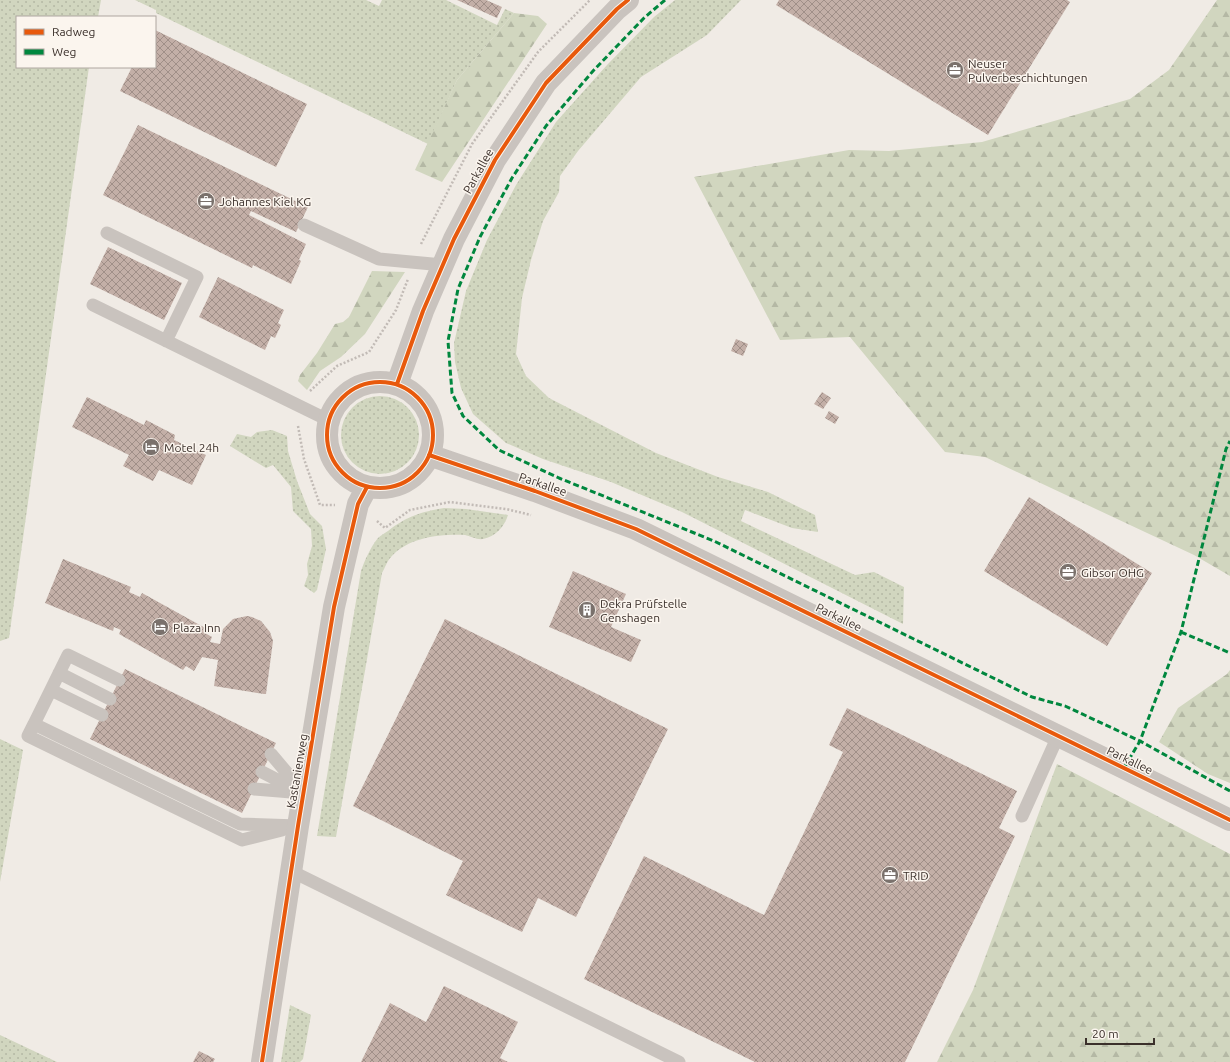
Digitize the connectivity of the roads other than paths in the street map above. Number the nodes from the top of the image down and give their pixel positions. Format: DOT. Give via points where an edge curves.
graph roads {
  1 [pos="628,0"];
  2 [pos="304,225"];
  3 [pos="107,233"];
  4 [pos="443,265"];
  5 [pos="92,305"];
  6 [pos="166,341"];
  7 [pos="397,384"];
  8 [pos="328,420"];
  9 [pos="429,456"];
  10 [pos="362,496"];
  11 [pos="59,674"];
  12 [pos="119,680"];
  13 [pos="51,690"];
  14 [pos="110,699"];
  15 [pos="102,715"];
  16 [pos="1058,736"];
  17 [pos="271,754"];
  18 [pos="262,772"];
  19 [pos="254,789"];
  20 [pos="304,793"];
  21 [pos="1022,816"];
  22 [pos="1230,820"];
  23 [pos="298,826"];
  24 [pos="291,872"];
  25 [pos="262,1062"];
  26 [pos="680,1062"];
  1 -- 4 [label="street, Parkallee" via="546,83 495,160"];
  2 -- 4 [label="lane" via="379,259"];
  3 -- 6 [label="lane" via="197,277"];
  4 -- 7 [label="street, Parkallee" via="423,311"];
  5 -- 6 [label="lane"];
  6 -- 8 [label="lane"];
  7 -- 8 [label="street" via="363,384 348,392 336,404"];
  7 -- 9 [label="street" via="412,393 424,405 431,421 433,438"];
  8 -- 10 [label="street" via="326,436 330,454 338,469 351,480"];
  9 -- 10 [label="street" via="419,471 404,483"];
  9 -- 16 [label="street, Parkallee" via="535,491 636,529"];
  10 -- 20 [label="street, Kastanienweg" via="334,607"];
  11 -- 12 [label="lane" via="68,655"];
  11 -- 13 [label="lane"];
  11 -- 14 [label="lane"];
  13 -- 15 [label="lane"];
  13 -- 23 [label="lane" via="28,736 242,840"];
  16 -- 21 [label="lane"];
  16 -- 22 [label="street, Parkallee"];
  17 -- 20 [label="lane"];
  18 -- 20 [label="lane"];
  19 -- 20 [label="lane"];
  20 -- 23 [label="street, Kastanienweg"];
  23 -- 24 [label="street, Kastanienweg"];
  24 -- 25 [label="street, Kastanienweg"];
  24 -- 26 [label="lane"];
}
